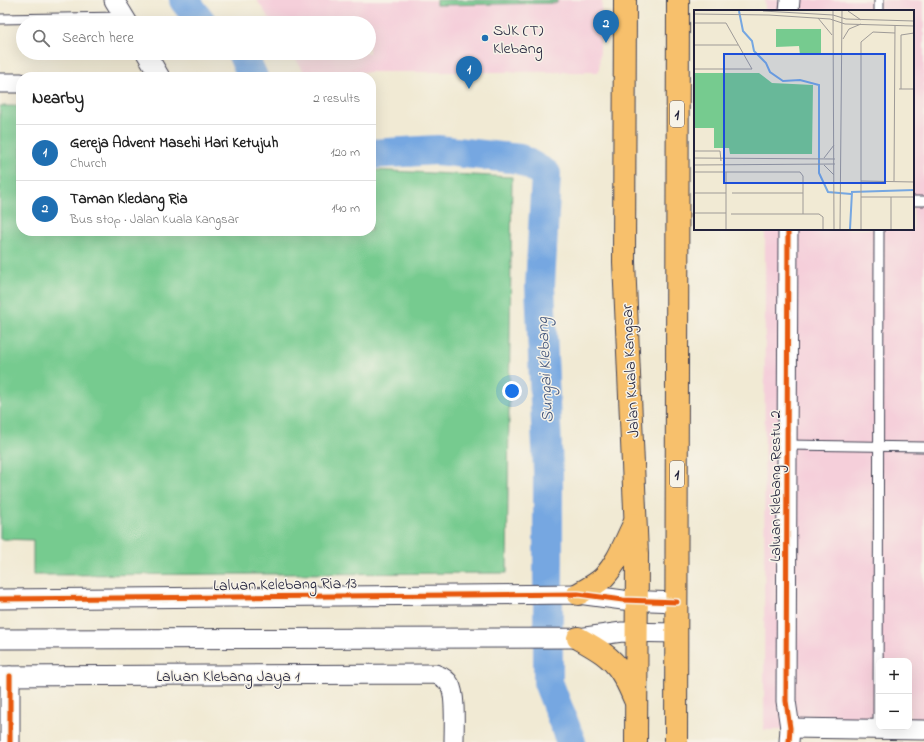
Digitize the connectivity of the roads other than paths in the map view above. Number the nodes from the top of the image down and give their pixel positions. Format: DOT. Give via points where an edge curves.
graph roads {
  1 [pos="114,0"];
  2 [pos="625,0"];
  3 [pos="678,0"];
  4 [pos="124,16"];
  5 [pos="0,19"];
  6 [pos="16,19"];
  7 [pos="150,60"];
  8 [pos="157,72"];
  9 [pos="0,83"];
  10 [pos="16,83"];
  11 [pos="788,230"];
  12 [pos="879,230"];
  13 [pos="787,445"];
  14 [pos="878,446"];
  15 [pos="924,447"];
  16 [pos="635,520"];
  17 [pos="574,594"];
  18 [pos="0,599"];
  19 [pos="638,601"];
  20 [pos="677,602"];
  21 [pos="638,632"];
  22 [pos="676,633"];
  23 [pos="574,638"];
  24 [pos="0,639"];
  25 [pos="5,676"];
  26 [pos="878,694"];
  27 [pos="637,703"];
  28 [pos="876,729"];
  29 [pos="912,730"];
  30 [pos="924,730"];
  31 [pos="790,735"];
  32 [pos="10,742"];
  33 [pos="454,742"];
  34 [pos="636,742"];
  35 [pos="676,742"];
  1 -- 4 [label="street"];
  2 -- 16 [label="highway, Jalan Kuala Kangsar" via="624,262"];
  3 -- 20 [label="highway, 1"];
  5 -- 6 [label="lane"];
  7 -- 8 [label="street"];
  9 -- 10 [label="street"];
  11 -- 13 [label="street, Laluan Klebang Restu 2"];
  12 -- 14 [label="lane"];
  13 -- 14 [label="lane"];
  13 -- 31 [label="street, Laluan Klebang Restu 2" via="786,701"];
  14 -- 15 [label="lane"];
  14 -- 26 [label="lane"];
  16 -- 17 [label="highway" via="604,577 594,585"];
  16 -- 19 [label="highway, Jalan Kuala Kangsar"];
  17 -- 18 [label="street, Laluan Kelebang Ria 13"];
  17 -- 19 [label="street, Laluan Kelebang Ria 13"];
  19 -- 20 [label="street, Laluan Kelebang Ria 13"];
  19 -- 21 [label="highway, Jalan Kuala Kangsar"];
  20 -- 22 [label="highway, 1"];
  21 -- 22 [label="street"];
  21 -- 23 [label="street" via="613,632"];
  21 -- 27 [label="highway, Jalan Kuala Kangsar"];
  22 -- 35 [label="highway, 1"];
  23 -- 24 [label="street"];
  23 -- 27 [label="highway" via="596,648 610,659 621,672"];
  25 -- 32 [label="street"];
  25 -- 33 [label="street, Laluan Klebang Jaya 1" via="435,674 444,678 451,686 454,698"];
  27 -- 34 [label="highway, Jalan Kuala Kangsar"];
  28 -- 31 [label="street"];
  29 -- 30 [label="street"];
}
